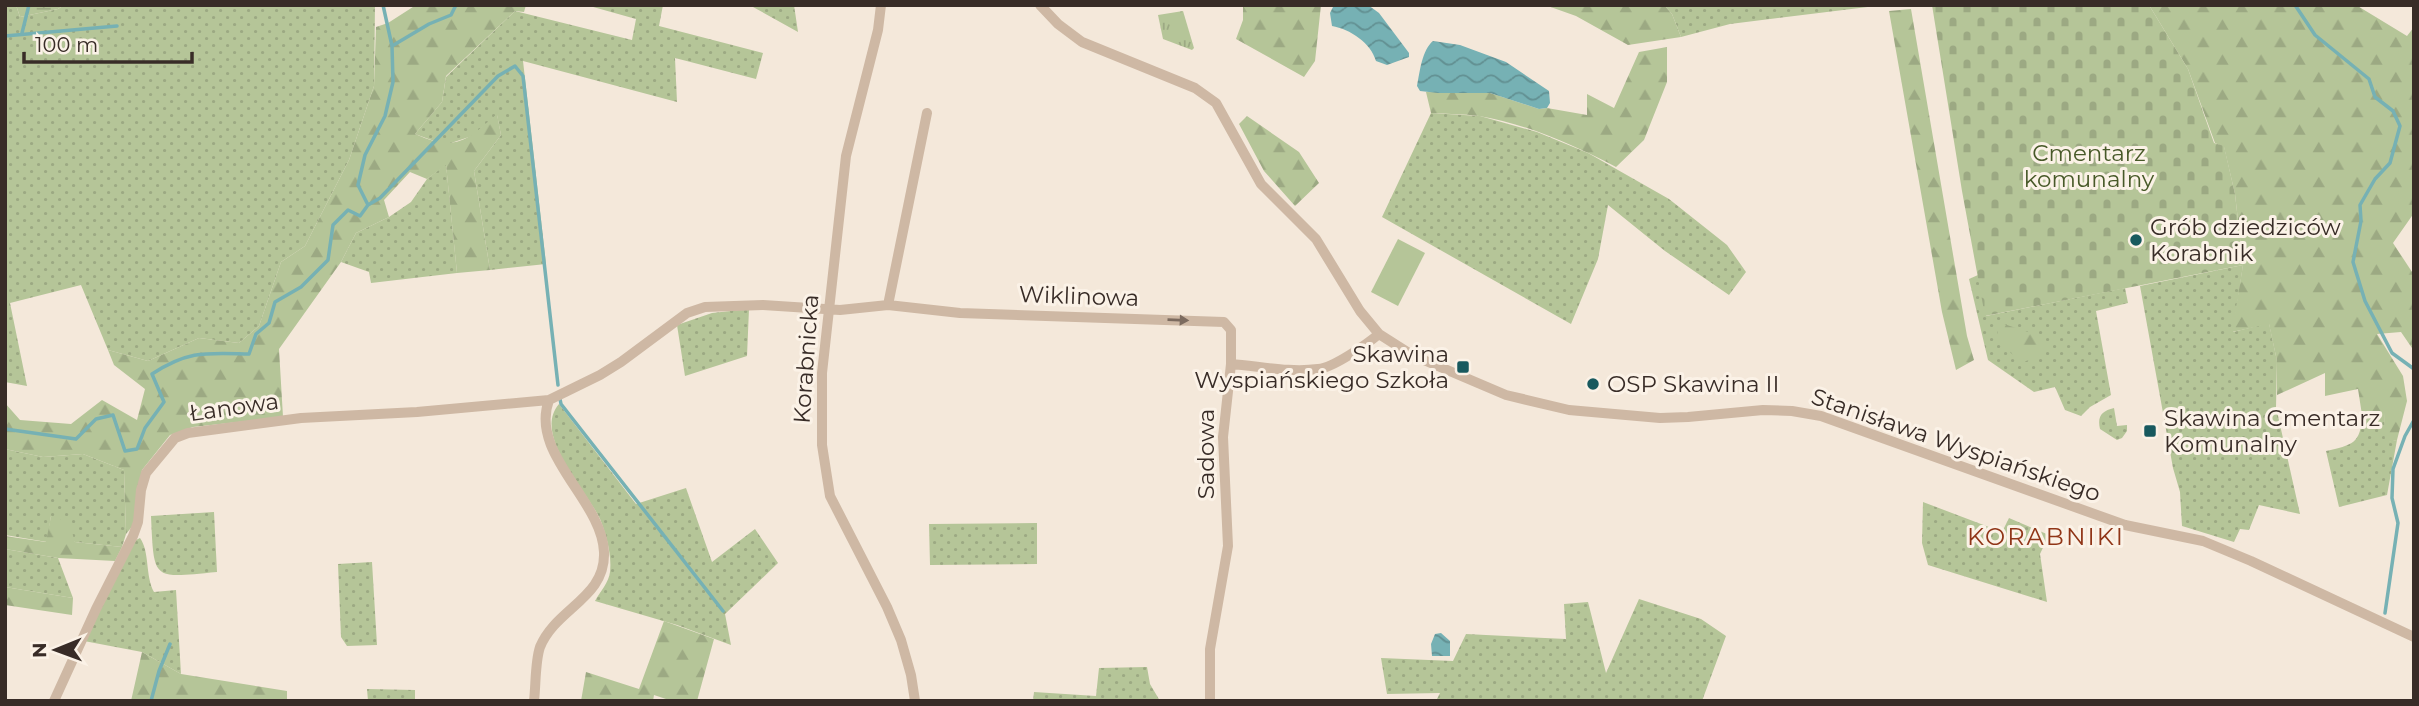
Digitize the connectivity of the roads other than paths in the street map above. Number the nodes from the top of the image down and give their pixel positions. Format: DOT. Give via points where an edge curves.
graph roads {
  1 [pos="881,5"];
  2 [pos="1040,5"];
  3 [pos="927,113"];
  4 [pos="888,305"];
  5 [pos="830,309"];
  6 [pos="1379,334"];
  7 [pos="1231,364"];
  8 [pos="549,400"];
  9 [pos="2414,637"];
  10 [pos="54,701"];
  11 [pos="534,701"];
  12 [pos="915,701"];
  13 [pos="1210,701"];
  1 -- 5 [label="street, Korabnicka" via="846,156"];
  2 -- 6 [label="street, Stanisława Wyspiańskiego" via="1082,41 1195,88 1216,103 1261,184 1316,239"];
  3 -- 4 [label="street"];
  4 -- 5 [label="street, Wiklinowa"];
  4 -- 7 [label="street, Wiklinowa, one-way" via="960,313 1224,322 1231,331"];
  5 -- 8 [label="street, Łanowa" via="734,305 696,310 621,362"];
  5 -- 12 [label="street, Korabnicka" via="822,373 825,478 836,510 901,640"];
  6 -- 7 [label="street" via="1321,369"];
  6 -- 9 [label="street, Stanisława Wyspiańskiego" via="1412,355 1537,404 1660,418 1763,410 1821,416 2125,525 2203,541"];
  7 -- 13 [label="street, Sadowa" via="1223,437 1228,545 1210,649"];
  8 -- 10 [label="street, Łanowa" via="301,418 175,438 146,473 133,536"];
  8 -- 11 [label="street" via="544,420 551,444 600,530 603,571 597,585 555,622 540,648"];
}
